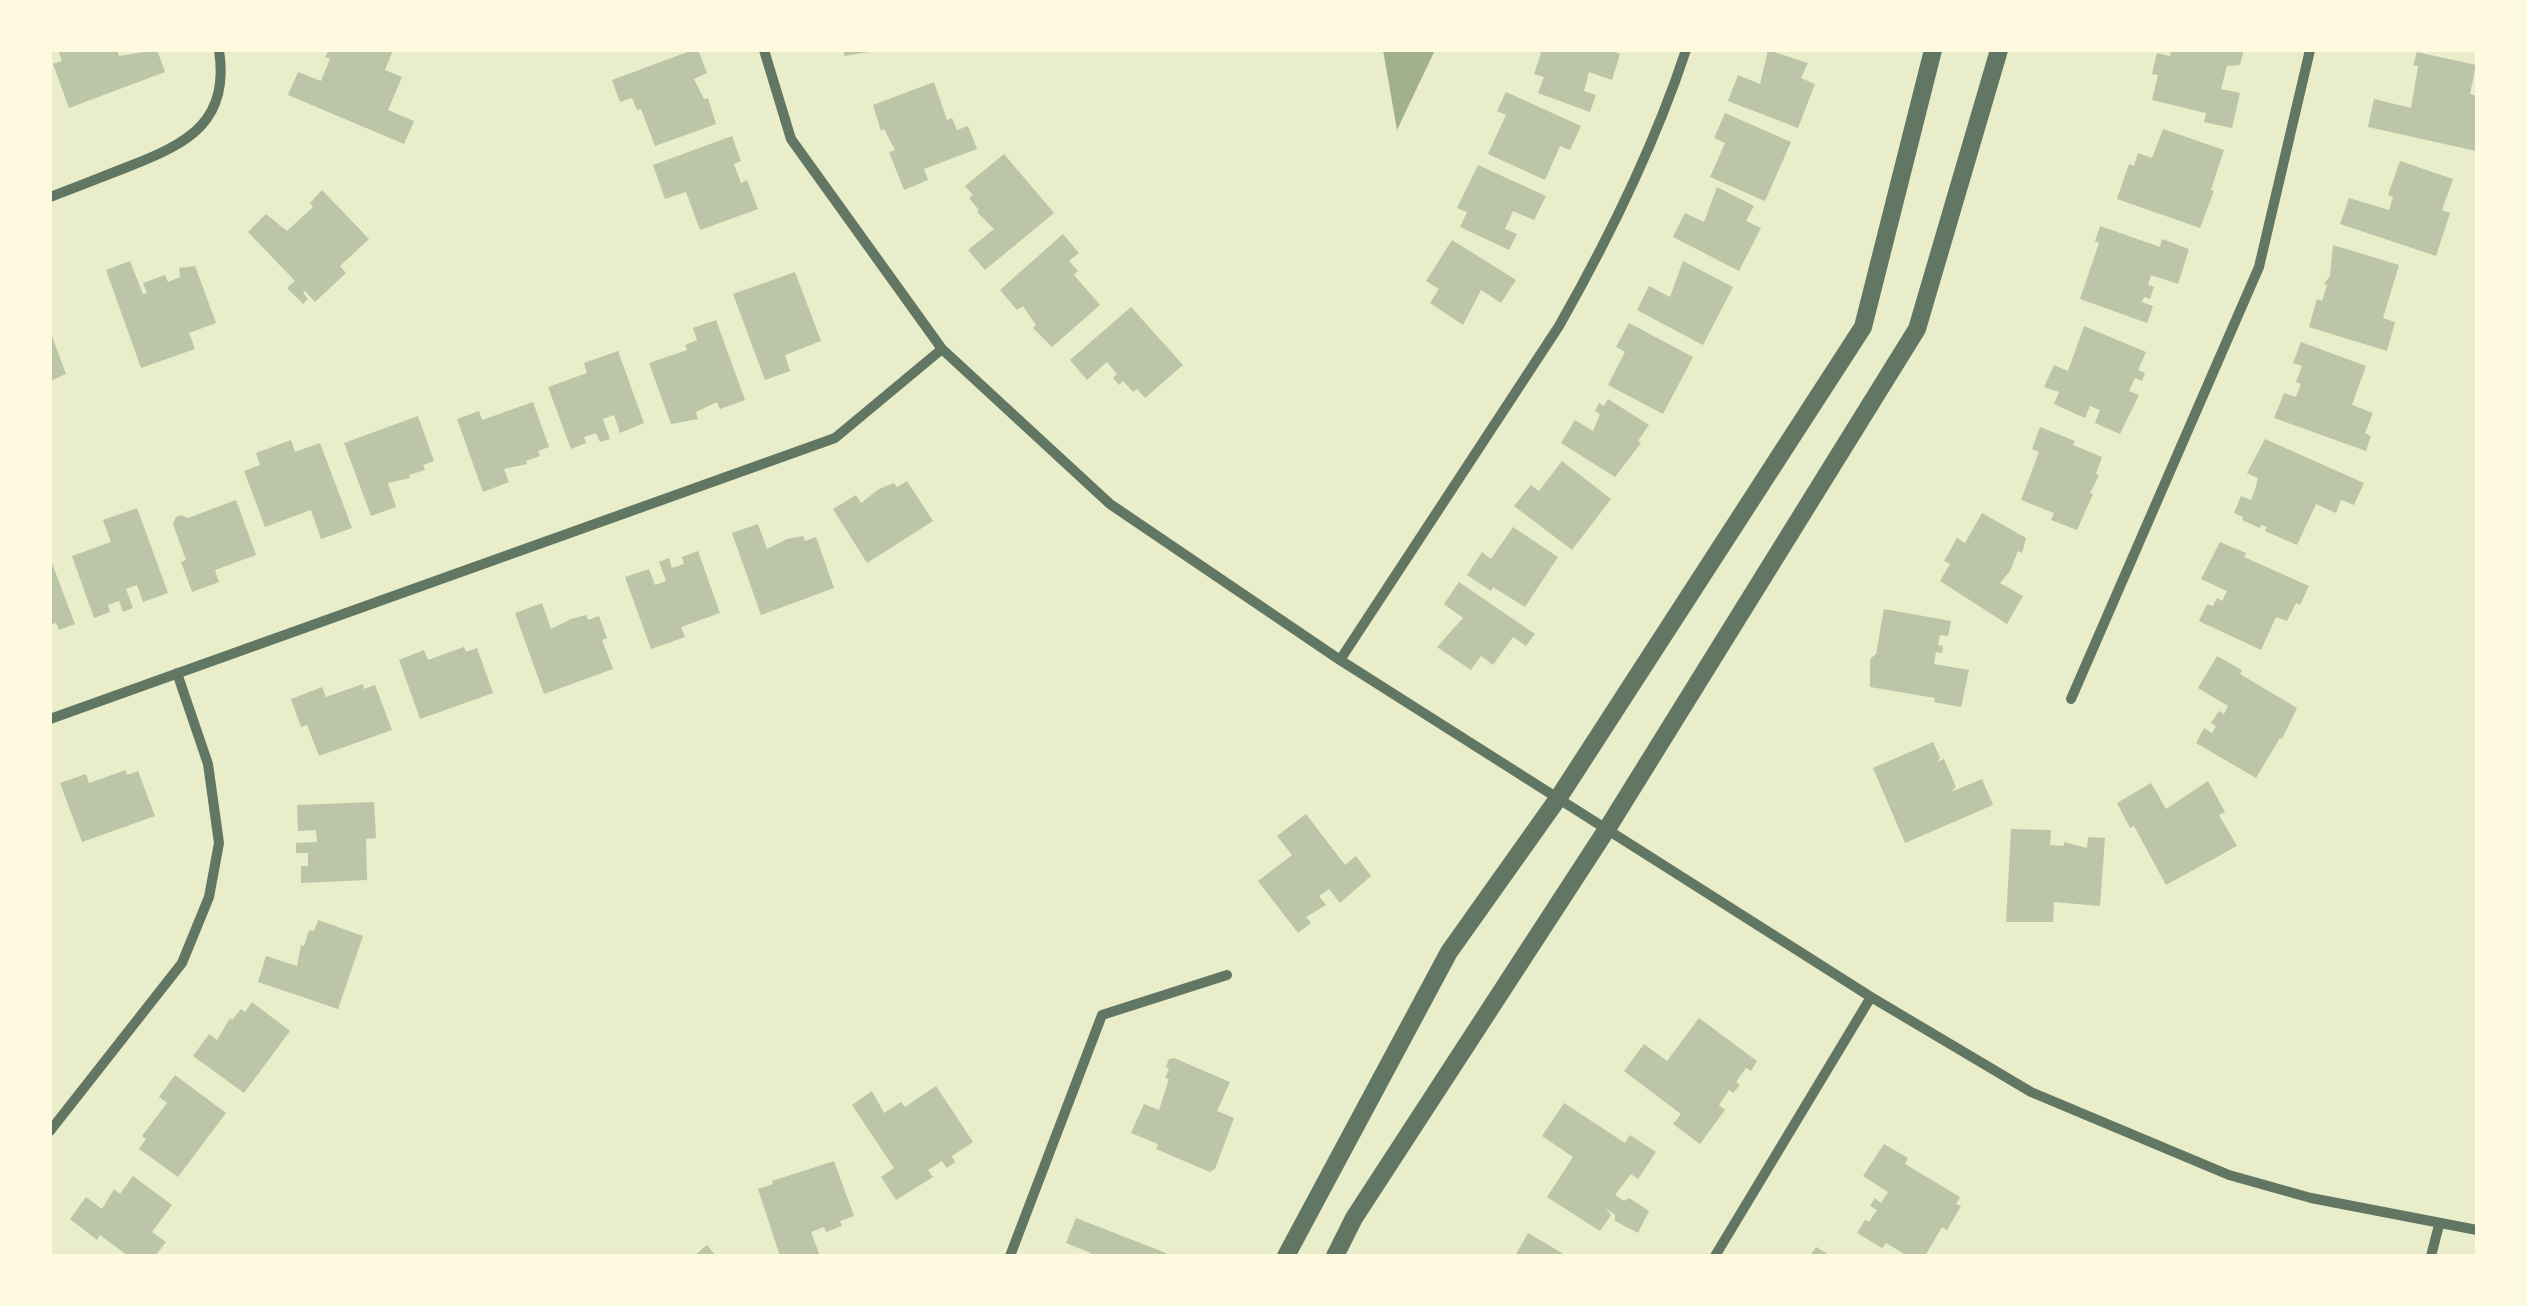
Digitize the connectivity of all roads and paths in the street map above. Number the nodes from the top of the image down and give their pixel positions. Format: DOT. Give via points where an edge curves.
graph roads {
  1 [pos="219,50"];
  2 [pos="764,50"];
  3 [pos="1686,50"];
  4 [pos="1933,50"];
  5 [pos="1999,50"];
  6 [pos="2310,50"];
  7 [pos="50,197"];
  8 [pos="942,349"];
  9 [pos="1340,660"];
  10 [pos="177,673"];
  11 [pos="2072,699"];
  12 [pos="50,719"];
  13 [pos="1559,797"];
  14 [pos="1607,829"];
  15 [pos="1227,975"];
  16 [pos="1871,998"];
  17 [pos="50,1131"];
  18 [pos="2439,1224"];
  19 [pos="2477,1230"];
  20 [pos="1010,1256"];
  21 [pos="1286,1256"];
  22 [pos="1335,1256"];
  23 [pos="1714,1256"];
  24 [pos="2431,1256"];
  1 -- 7 [label="street" via="224,78 203,125 178,147"];
  2 -- 8 [label="street" via="791,139"];
  3 -- 9 [label="street" via="1587,277"];
  4 -- 13 [label="street" via="1863,327"];
  5 -- 14 [label="street" via="1917,328"];
  6 -- 11 [label="street" via="2259,268"];
  8 -- 9 [label="street" via="1110,504"];
  8 -- 10 [label="street" via="835,438"];
  9 -- 13 [label="street"];
  10 -- 12 [label="street"];
  10 -- 17 [label="street" via="208,764 219,843 209,897 182,962"];
  13 -- 14 [label="street"];
  13 -- 21 [label="street" via="1449,952"];
  14 -- 16 [label="street"];
  14 -- 22 [label="street"];
  15 -- 20 [label="street" via="1102,1014"];
  16 -- 18 [label="street" via="2032,1092 2230,1176"];
  16 -- 23 [label="street"];
  18 -- 19 [label="street"];
  18 -- 24 [label="street"];
}
